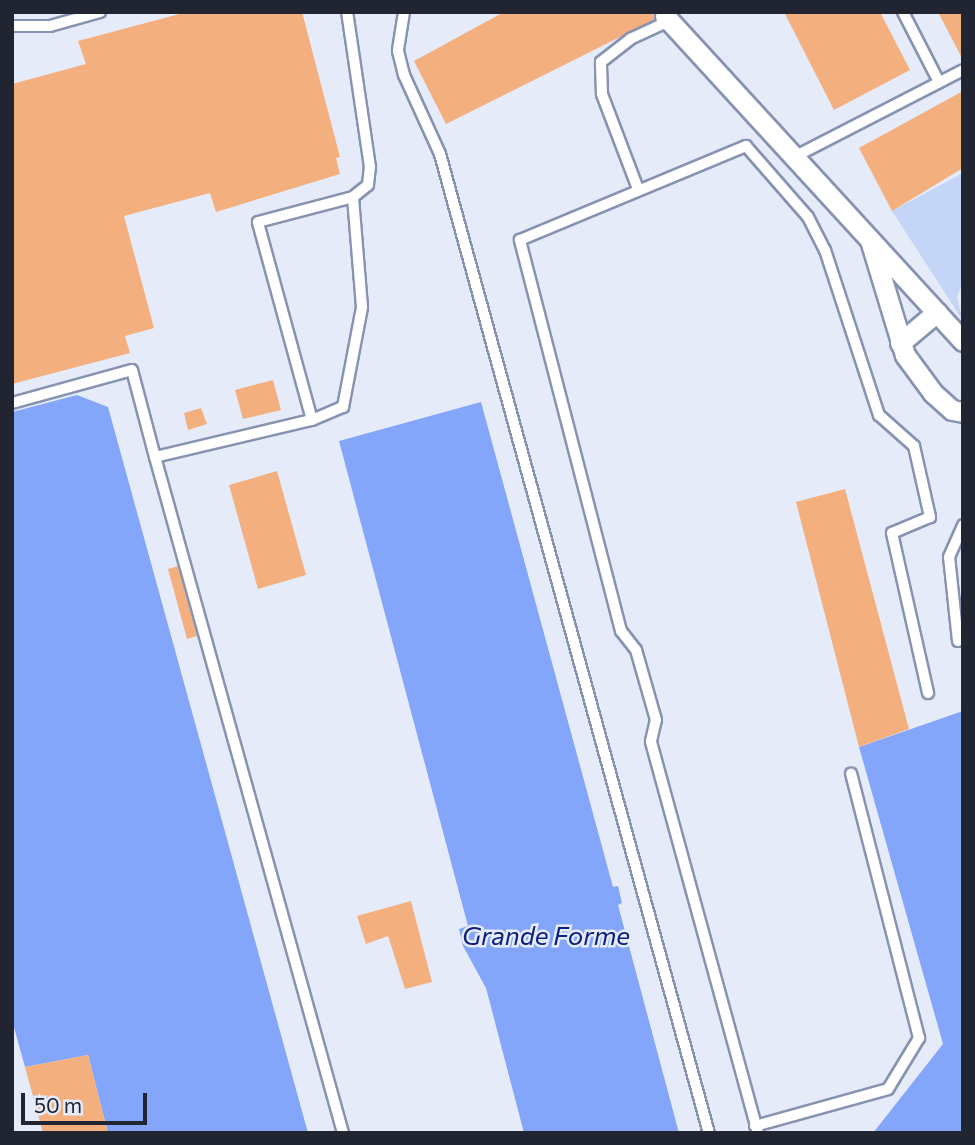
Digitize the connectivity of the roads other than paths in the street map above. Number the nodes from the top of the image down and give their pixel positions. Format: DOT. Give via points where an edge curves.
graph roads {
  1 [pos="100,12"];
  2 [pos="347,12"];
  3 [pos="404,12"];
  4 [pos="903,12"];
  5 [pos="667,18"];
  6 [pos="12,26"];
  7 [pos="963,70"];
  8 [pos="939,82"];
  9 [pos="794,157"];
  10 [pos="638,188"];
  11 [pos="353,197"];
  12 [pos="869,235"];
  13 [pos="937,312"];
  14 [pos="963,341"];
  15 [pos="900,343"];
  16 [pos="12,403"];
  17 [pos="963,412"];
  18 [pos="312,420"];
  19 [pos="155,457"];
  20 [pos="963,525"];
  21 [pos="958,640"];
  22 [pos="928,693"];
  23 [pos="851,774"];
  24 [pos="757,1129"];
  25 [pos="343,1133"];
  26 [pos="709,1133"];
  1 -- 6 [label="lane" via="50,26"];
  2 -- 11 [label="lane" via="370,167 368,185"];
  3 -- 26 [label="lane" via="398,51 404,75 440,154"];
  4 -- 8 [label="lane"];
  5 -- 9 [label="street"];
  5 -- 10 [label="lane" via="601,62 601,94"];
  7 -- 8 [label="lane"];
  8 -- 9 [label="lane"];
  9 -- 12 [label="street"];
  10 -- 22 [label="lane" via="746,146 808,217 825,250 879,415 914,446 930,517 892,533"];
  10 -- 24 [label="lane" via="520,240 621,631 635,650 656,720 651,741"];
  11 -- 18 [label="lane" via="362,307 344,407"];
  11 -- 18 [label="lane" via="258,222"];
  12 -- 13 [label="street"];
  12 -- 15 [label="street"];
  13 -- 14 [label="street"];
  13 -- 15 [label="street"];
  15 -- 17 [label="street" via="933,393 952,410"];
  16 -- 19 [label="lane" via="132,370"];
  18 -- 19 [label="lane"];
  19 -- 25 [label="lane"];
  20 -- 21 [label="lane" via="948,557"];
  23 -- 24 [label="lane" via="919,1038 888,1089"];
}
